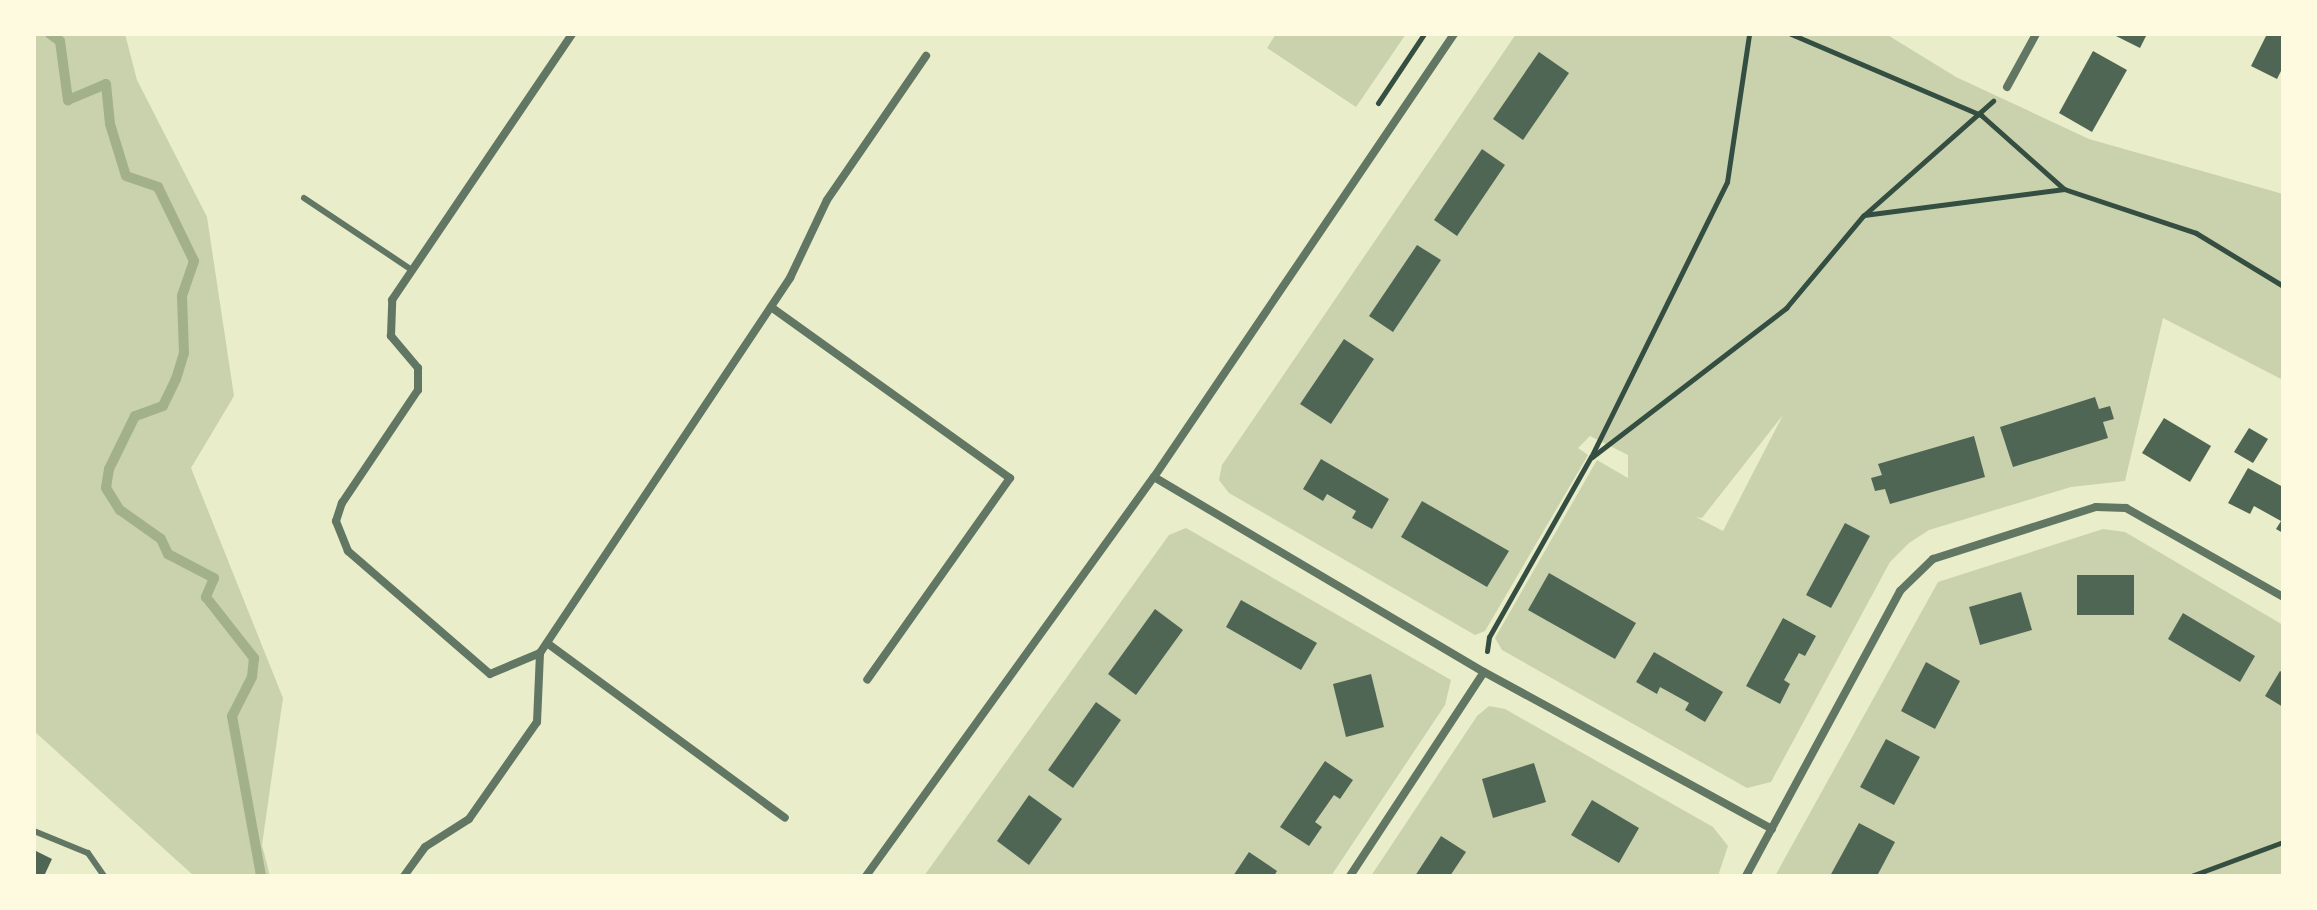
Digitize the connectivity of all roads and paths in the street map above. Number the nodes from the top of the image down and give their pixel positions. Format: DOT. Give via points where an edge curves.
graph roads {
  1 [pos="1454,34"];
  2 [pos="1749,34"];
  3 [pos="1791,34"];
  4 [pos="2036,34"];
  5 [pos="568,35"];
  6 [pos="926,56"];
  7 [pos="2007,87"];
  8 [pos="1981,115"];
  9 [pos="2064,189"];
  10 [pos="304,198"];
  11 [pos="1863,216"];
  12 [pos="412,270"];
  13 [pos="2283,286"];
  14 [pos="771,307"];
  15 [pos="1591,457"];
  16 [pos="1154,477"];
  17 [pos="2283,597"];
  18 [pos="547,643"];
  19 [pos="540,653"];
  20 [pos="1484,672"];
  21 [pos="867,680"];
  22 [pos="785,818"];
  23 [pos="1772,829"];
  24 [pos="34,831"];
  25 [pos="2283,842"];
  26 [pos="104,876"];
  27 [pos="404,876"];
  28 [pos="866,876"];
  29 [pos="1350,876"];
  30 [pos="1746,876"];
  31 [pos="2191,876"];
  1 -- 16 [label="street"];
  2 -- 15 [label="path" via="1727,182"];
  3 -- 8 [label="path"];
  4 -- 7 [label="street"];
  5 -- 12 [label="street"];
  6 -- 14 [label="street" via="827,200"];
  7 -- 8 [label="path"];
  8 -- 9 [label="path"];
  8 -- 11 [label="path"];
  9 -- 11 [label="path"];
  9 -- 13 [label="path" via="2196,233"];
  10 -- 12 [label="lane"];
  11 -- 15 [label="path" via="1786,308"];
  12 -- 19 [label="street" via="392,300 388,323 391,336 418,368 418,390 342,503 337,531 348,551 490,674"];
  14 -- 18 [label="street"];
  14 -- 21 [label="street" via="1010,478"];
  15 -- 20 [label="path" via="1489,637"];
  16 -- 20 [label="street"];
  16 -- 28 [label="street"];
  17 -- 23 [label="street" via="2126,508 2096,507 1933,559 1900,591"];
  18 -- 19 [label="street"];
  18 -- 22 [label="street"];
  19 -- 27 [label="street" via="537,722 469,819 425,847"];
  20 -- 23 [label="street"];
  20 -- 29 [label="street"];
  23 -- 30 [label="street"];
  24 -- 26 [label="lane" via="88,853"];
  25 -- 31 [label="path"];
}
